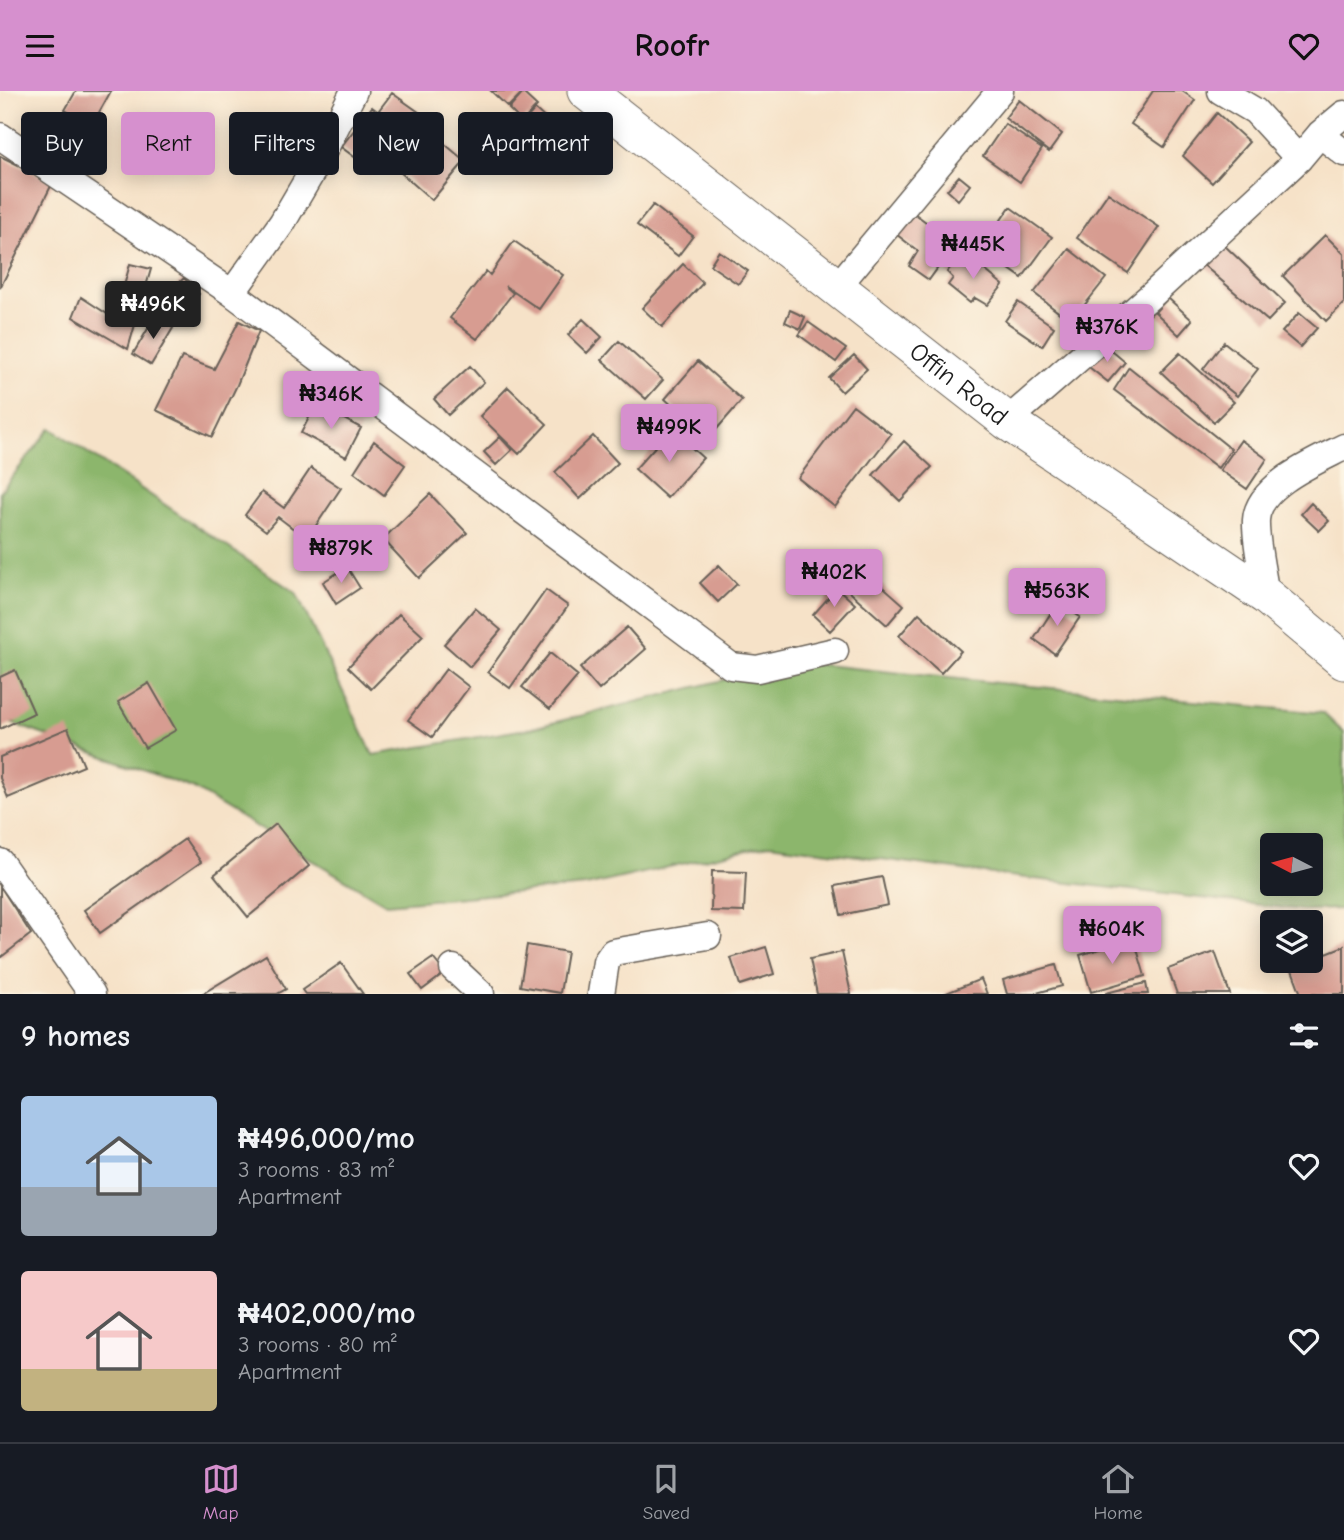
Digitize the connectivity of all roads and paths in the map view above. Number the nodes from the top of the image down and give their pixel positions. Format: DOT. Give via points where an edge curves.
graph roads {
  1 [pos="354,91"];
  2 [pos="586,91"];
  3 [pos="1000,91"];
  4 [pos="1221,91"];
  5 [pos="1344,114"];
  6 [pos="1320,134"];
  7 [pos="0,136"];
  8 [pos="1344,153"];
  9 [pos="1298,159"];
  10 [pos="837,287"];
  11 [pos="232,293"];
  12 [pos="1007,421"];
  13 [pos="1344,447"];
  14 [pos="1266,596"];
  15 [pos="835,651"];
  16 [pos="1344,661"];
  17 [pos="0,862"];
  18 [pos="708,936"];
  19 [pos="453,968"];
  20 [pos="92,994"];
  21 [pos="481,994"];
  22 [pos="601,994"];
  1 -- 11 [label="street" via="282,223"];
  2 -- 10 [label="street, Offin Road"];
  3 -- 10 [label="street"];
  4 -- 9 [label="street" via="1255,111"];
  5 -- 6 [label="street"];
  6 -- 8 [label="street"];
  6 -- 9 [label="street"];
  7 -- 11 [label="street"];
  9 -- 12 [label="street"];
  10 -- 12 [label="street, Offin Road"];
  11 -- 15 [label="street" via="731,666 757,669"];
  12 -- 14 [label="street, Offin Road"];
  13 -- 14 [label="street" via="1291,475 1259,505 1256,520"];
  14 -- 16 [label="street, Offin Road"];
  17 -- 20 [label="street"];
  18 -- 22 [label="street" via="613,952 606,962"];
  19 -- 21 [label="street"];
}
